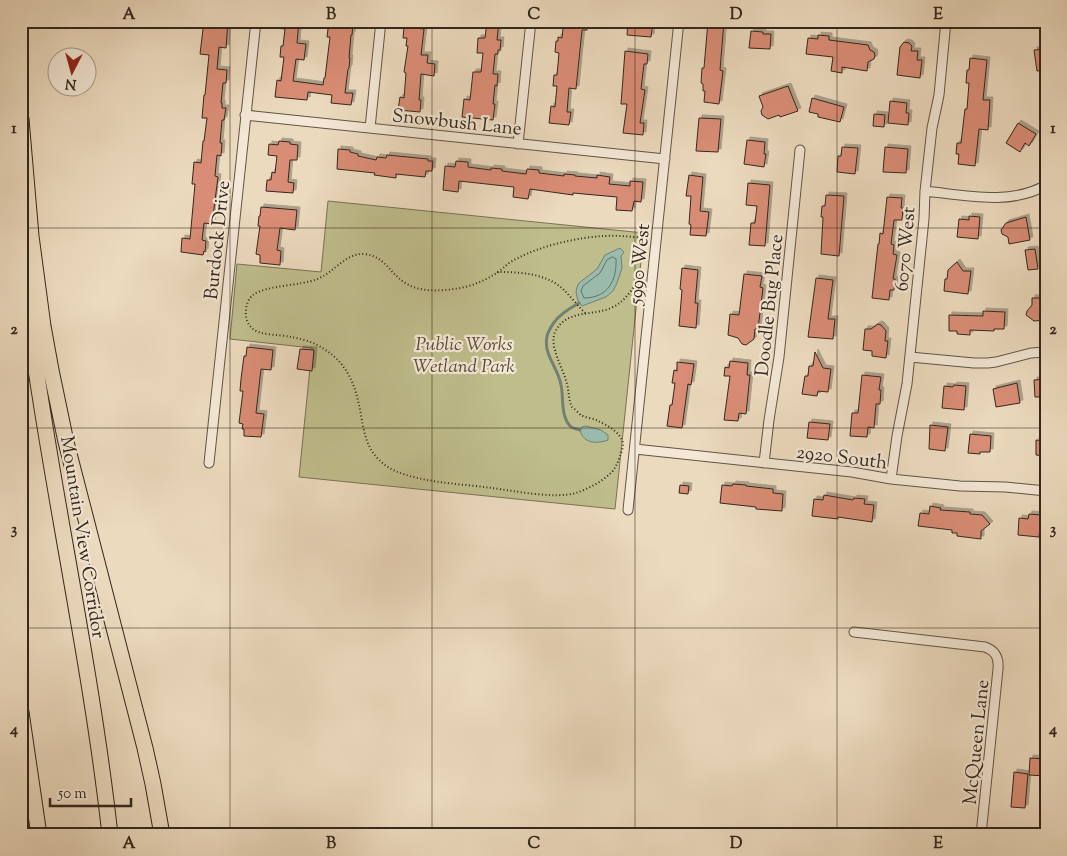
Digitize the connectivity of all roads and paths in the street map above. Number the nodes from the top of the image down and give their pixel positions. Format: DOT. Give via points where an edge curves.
graph roads {
  1 [pos="256,21"];
  2 [pos="381,21"];
  3 [pos="531,21"];
  4 [pos="679,21"];
  5 [pos="946,21"];
  6 [pos="968,21"];
  7 [pos="995,21"];
  8 [pos="245,114"];
  9 [pos="21,120"];
  10 [pos="370,128"];
  11 [pos="518,144"];
  12 [pos="800,150"];
  13 [pos="665,159"];
  14 [pos="1046,184"];
  15 [pos="925,191"];
  16 [pos="646,238"];
  17 [pos="21,245"];
  18 [pos="497,272"];
  19 [pos="642,276"];
  20 [pos="585,313"];
  21 [pos="1046,352"];
  22 [pos="910,357"];
  23 [pos="635,449"];
  24 [pos="209,463"];
  25 [pos="764,463"];
  26 [pos="891,479"];
  27 [pos="1046,491"];
  28 [pos="628,510"];
  29 [pos="854,632"];
  30 [pos="21,712"];
  31 [pos="40,835"];
  32 [pos="110,835"];
  33 [pos="162,835"];
  34 [pos="981,835"];
  1 -- 8 [label="street, Burdock Drive"];
  2 -- 10 [label="street"];
  3 -- 11 [label="street"];
  4 -- 13 [label="street, 5990 West"];
  5 -- 15 [label="street, 6070 West"];
  6 -- 7 [label="main road"];
  8 -- 10 [label="street, Snowbush Lane"];
  8 -- 24 [label="street, Burdock Drive"];
  9 -- 33 [label="highway" via="33,254 52,380 145,748"];
  10 -- 11 [label="street, Snowbush Lane"];
  11 -- 13 [label="street, Snowbush Lane"];
  12 -- 25 [label="street, Doodle Bug Place" via="779,357"];
  13 -- 23 [label="street, 5990 West"];
  14 -- 15 [label="street" via="1024,194 1005,197"];
  15 -- 22 [label="street, 6070 West"];
  16 -- 18 [label="path" via="602,236 538,248 514,259"];
  17 -- 32 [label="highway, Mountain View Corridor" via="37,376"];
  18 -- 20 [label="path" via="530,273 546,279 562,288"];
  18 -- 20 [label="path" via="476,284 457,289 422,290 408,285 376,257 353,255 321,278 252,295 245,312 247,321 258,333 307,340 338,360 355,390 364,433 372,453 394,471 438,481 553,495 575,493 595,485 618,464 622,451 620,436 608,426 581,416 572,407 554,348 554,334 563,323 574,315"];
  19 -- 20 [label="path" via="616,306 600,313"];
  21 -- 22 [label="street" via="988,364"];
  22 -- 26 [label="street, 6070 West"];
  23 -- 25 [label="street, 2920 South"];
  23 -- 28 [label="street, 5990 West"];
  25 -- 26 [label="street, 2920 South"];
  26 -- 27 [label="street, 2920 South"];
  29 -- 34 [label="street, McQueen Lane" via="985,647 996,653 999,662"];
  30 -- 31 [label="highway"];
}
